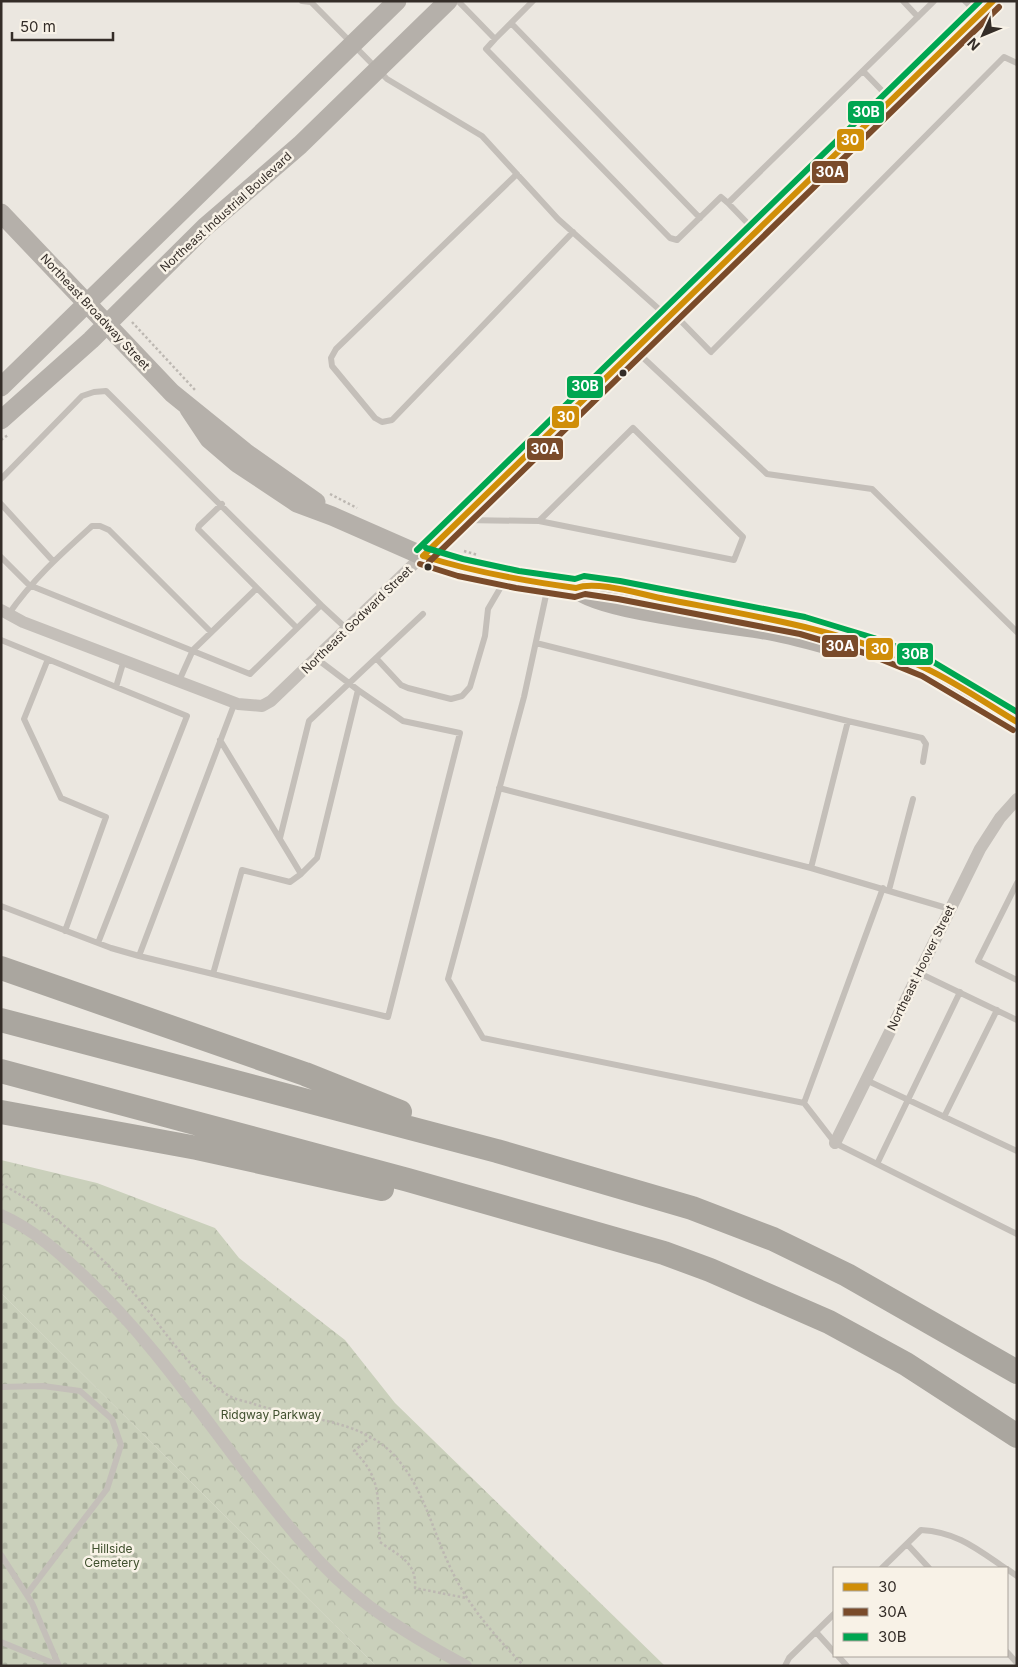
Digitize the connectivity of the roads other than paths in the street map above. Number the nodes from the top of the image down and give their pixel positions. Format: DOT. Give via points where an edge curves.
graph roads {
  1 [pos="302,1"];
  2 [pos="397,1"];
  3 [pos="448,1"];
  4 [pos="458,1"];
  5 [pos="533,1"];
  6 [pos="903,1"];
  7 [pos="934,1"];
  8 [pos="965,1"];
  9 [pos="993,1"];
  10 [pos="312,2"];
  11 [pos="980,15"];
  12 [pos="918,17"];
  13 [pos="511,23"];
  14 [pos="495,39"];
  15 [pos="352,45"];
  16 [pos="1017,63"];
  17 [pos="377,69"];
  18 [pos="863,71"];
  19 [pos="892,100"];
  20 [pos="517,174"];
  21 [pos="728,203"];
  22 [pos="1,213"];
  23 [pos="700,218"];
  24 [pos="574,232"];
  25 [pos="757,233"];
  26 [pos="89,304"];
  27 [pos="672,316"];
  28 [pos="106,325"];
  29 [pos="636,351"];
  30 [pos="1,388"];
  31 [pos="1,420"];
  32 [pos="1,479"];
  33 [pos="1,504"];
  34 [pos="222,504"];
  35 [pos="461,520"];
  36 [pos="539,521"];
  37 [pos="422,556"];
  38 [pos="1,557"];
  39 [pos="53,561"];
  40 [pos="505,579"];
  41 [pos="29,585"];
  42 [pos="549,585"];
  43 [pos="256,588"];
  44 [pos="322,605"];
  45 [pos="4,613"];
  46 [pos="423,614"];
  47 [pos="297,628"];
  48 [pos="348,630"];
  49 [pos="211,632"];
  50 [pos="1017,632"];
  51 [pos="1,640"];
  52 [pos="536,643"];
  53 [pos="193,650"];
  54 [pos="317,658"];
  55 [pos="376,658"];
  56 [pos="48,659"];
  57 [pos="124,660"];
  58 [pos="179,682"];
  59 [pos="350,682"];
  60 [pos="116,687"];
  61 [pos="358,690"];
  62 [pos="235,702"];
  63 [pos="848,721"];
  64 [pos="1017,722"];
  65 [pos="220,740"];
  66 [pos="923,762"];
  67 [pos="499,788"];
  68 [pos="913,799"];
  69 [pos="1017,799"];
  70 [pos="280,838"];
  71 [pos="811,868"];
  72 [pos="301,874"];
  73 [pos="1017,883"];
  74 [pos="886,889"];
  75 [pos="1,906"];
  76 [pos="950,909"];
  77 [pos="65,931"];
  78 [pos="98,943"];
  79 [pos="139,956"];
  80 [pos="1,968"];
  81 [pos="919,973"];
  82 [pos="213,974"];
  83 [pos="1017,980"];
  84 [pos="960,992"];
  85 [pos="997,1010"];
  86 [pos="1,1020"];
  87 [pos="1017,1020"];
  88 [pos="1,1071"];
  89 [pos="866,1080"];
  90 [pos="909,1100"];
  91 [pos="804,1103"];
  92 [pos="1,1112"];
  93 [pos="944,1117"];
  94 [pos="835,1143"];
  95 [pos="497,1151"];
  96 [pos="1017,1151"];
  97 [pos="877,1164"];
  98 [pos="1,1215"];
  99 [pos="1017,1234"];
  100 [pos="664,1253"];
  101 [pos="1017,1372"];
  102 [pos="1,1387"];
  103 [pos="977,1410"];
  104 [pos="1017,1436"];
  105 [pos="1017,1444"];
  106 [pos="906,1544"];
  107 [pos="1,1554"];
  108 [pos="883,1567"];
  109 [pos="928,1567"];
  110 [pos="1003,1567"];
  111 [pos="27,1594"];
  112 [pos="833,1615"];
  113 [pos="816,1632"];
  114 [pos="1,1642"];
  115 [pos="833,1651"];
  116 [pos="1008,1653"];
  117 [pos="839,1657"];
  118 [pos="1017,1663"];
  119 [pos="58,1665"];
  120 [pos="466,1666"];
  121 [pos="785,1666"];
  122 [pos="848,1666"];
  1 -- 10 [label="lane"];
  2 -- 15 [label="main road"];
  3 -- 17 [label="main road, Northeast Industrial Boulevard"];
  4 -- 14 [label="lane"];
  5 -- 13 [label="lane"];
  6 -- 12 [label="lane"];
  7 -- 12 [label="lane"];
  8 -- 11 [label="lane"];
  9 -- 11 [label="street, Northeast Godward Street"];
  10 -- 15 [label="lane"];
  11 -- 19 [label="street, Northeast Godward Street"];
  12 -- 18 [label="lane"];
  13 -- 14 [label="lane"];
  13 -- 23 [label="lane"];
  14 -- 23 [label="lane" via="486,49 670,238 677,240"];
  15 -- 17 [label="lane"];
  15 -- 26 [label="main road"];
  16 -- 27 [label="lane" via="1004,57 711,352"];
  17 -- 20 [label="lane" via="387,79 482,136"];
  17 -- 28 [label="main road, Northeast Industrial Boulevard" via="300,144 206,227"];
  18 -- 19 [label="lane"];
  18 -- 21 [label="lane"];
  19 -- 25 [label="street, Northeast Godward Street"];
  20 -- 24 [label="lane"];
  20 -- 24 [label="lane" via="331,358 332,366 375,418 382,422 392,420"];
  21 -- 23 [label="lane" via="721,196"];
  21 -- 25 [label="lane"];
  22 -- 26 [label="main road, Northeast Broadway Street"];
  24 -- 27 [label="lane"];
  25 -- 27 [label="street, Northeast Godward Street"];
  26 -- 28 [label="main road, Northeast Broadway Street"];
  26 -- 30 [label="main road"];
  27 -- 29 [label="street, Northeast Godward Street"];
  28 -- 31 [label="main road, Northeast Industrial Boulevard"];
  28 -- 37 [label="main road, Northeast Broadway Street" via="273,473 332,516"];
  29 -- 35 [label="street, Northeast Godward Street"];
  29 -- 50 [label="lane" via="767,474 872,488"];
  32 -- 34 [label="lane" via="82,396 106,391"];
  33 -- 39 [label="lane"];
  34 -- 43 [label="lane" via="198,529"];
  34 -- 44 [label="lane"];
  35 -- 36 [label="lane"];
  35 -- 37 [label="street, Northeast Godward Street"];
  36 -- 36 [label="lane" via="734,560 743,537 633,428"];
  37 -- 40 [label="main road, Northeast Broadway Street"];
  37 -- 48 [label="street, Northeast Godward Street"];
  38 -- 41 [label="lane"];
  39 -- 41 [label="lane"];
  39 -- 49 [label="lane" via="92,526 109,530"];
  40 -- 42 [label="main road, Northeast Broadway Street"];
  40 -- 55 [label="lane" via="488,609 485,636 470,687 462,696 451,699 408,688"];
  41 -- 45 [label="lane"];
  41 -- 53 [label="lane"];
  42 -- 52 [label="lane"];
  42 -- 64 [label="main road, Northeast Broadway Street" via="619,590 802,625 918,665 946,678"];
  43 -- 47 [label="lane"];
  43 -- 49 [label="lane"];
  44 -- 47 [label="lane"];
  44 -- 48 [label="lane"];
  45 -- 57 [label="street, Northeast Godward Street"];
  46 -- 55 [label="lane"];
  47 -- 53 [label="lane" via="250,674"];
  48 -- 54 [label="street, Northeast Godward Street"];
  49 -- 53 [label="lane"];
  51 -- 56 [label="lane"];
  52 -- 63 [label="lane"];
  52 -- 67 [label="lane"];
  53 -- 58 [label="lane"];
  54 -- 59 [label="lane"];
  54 -- 62 [label="street, Northeast Godward Street" via="271,701 256,706"];
  55 -- 59 [label="lane"];
  56 -- 60 [label="lane"];
  56 -- 77 [label="lane" via="24,720 62,798 106,817"];
  57 -- 58 [label="street, Northeast Godward Street"];
  57 -- 60 [label="lane"];
  58 -- 62 [label="street, Northeast Godward Street"];
  59 -- 61 [label="lane"];
  59 -- 70 [label="lane" via="309,721"];
  60 -- 78 [label="lane" via="187,716"];
  61 -- 72 [label="lane" via="317,858"];
  61 -- 82 [label="lane" via="403,721 460,733 388,1017"];
  62 -- 65 [label="lane"];
  63 -- 66 [label="lane" via="922,738 926,744"];
  63 -- 71 [label="lane"];
  65 -- 70 [label="lane"];
  65 -- 79 [label="lane"];
  67 -- 71 [label="lane"];
  67 -- 91 [label="lane" via="448,978 483,1038"];
  68 -- 74 [label="lane"];
  69 -- 76 [label="street, Northeast Hoover Street" via="992,829"];
  70 -- 72 [label="lane"];
  71 -- 74 [label="lane"];
  72 -- 82 [label="lane" via="290,882 242,870"];
  73 -- 83 [label="lane" via="978,961"];
  74 -- 76 [label="lane"];
  74 -- 91 [label="lane"];
  75 -- 77 [label="lane"];
  76 -- 81 [label="street, Northeast Hoover Street"];
  77 -- 78 [label="lane"];
  78 -- 79 [label="lane"];
  79 -- 82 [label="lane"];
  80 -- 95 [label="highway" via="305,1074"];
  81 -- 84 [label="lane"];
  81 -- 89 [label="street, Northeast Hoover Street"];
  84 -- 85 [label="lane"];
  84 -- 90 [label="lane"];
  85 -- 87 [label="lane"];
  85 -- 93 [label="lane"];
  86 -- 95 [label="highway"];
  88 -- 100 [label="highway" via="408,1180"];
  89 -- 90 [label="lane"];
  89 -- 94 [label="street, Northeast Hoover Street"];
  90 -- 93 [label="lane"];
  90 -- 97 [label="lane"];
  91 -- 94 [label="lane"];
  92 -- 100 [label="highway" via="275,1165"];
  93 -- 96 [label="lane"];
  94 -- 97 [label="lane"];
  95 -- 101 [label="highway" via="692,1208 773,1239 847,1275"];
  97 -- 99 [label="lane"];
  98 -- 120 [label="street" via="65,1258 137,1329 284,1521 322,1564 393,1623"];
  100 -- 103 [label="highway" via="718,1273 828,1322 906,1364"];
  102 -- 111 [label="lane" via="43,1386 80,1390 112,1419 121,1445 107,1488"];
  103 -- 104 [label="highway"];
  103 -- 105 [label="highway"];
  106 -- 108 [label="lane"];
  106 -- 109 [label="lane"];
  106 -- 110 [label="lane" via="921,1530 938,1531 959,1538"];
  107 -- 111 [label="lane"];
  111 -- 119 [label="lane"];
  112 -- 113 [label="lane"];
  113 -- 115 [label="lane"];
  113 -- 121 [label="lane"];
  114 -- 119 [label="lane"];
  116 -- 118 [label="lane"];
  117 -- 122 [label="lane"];
}
